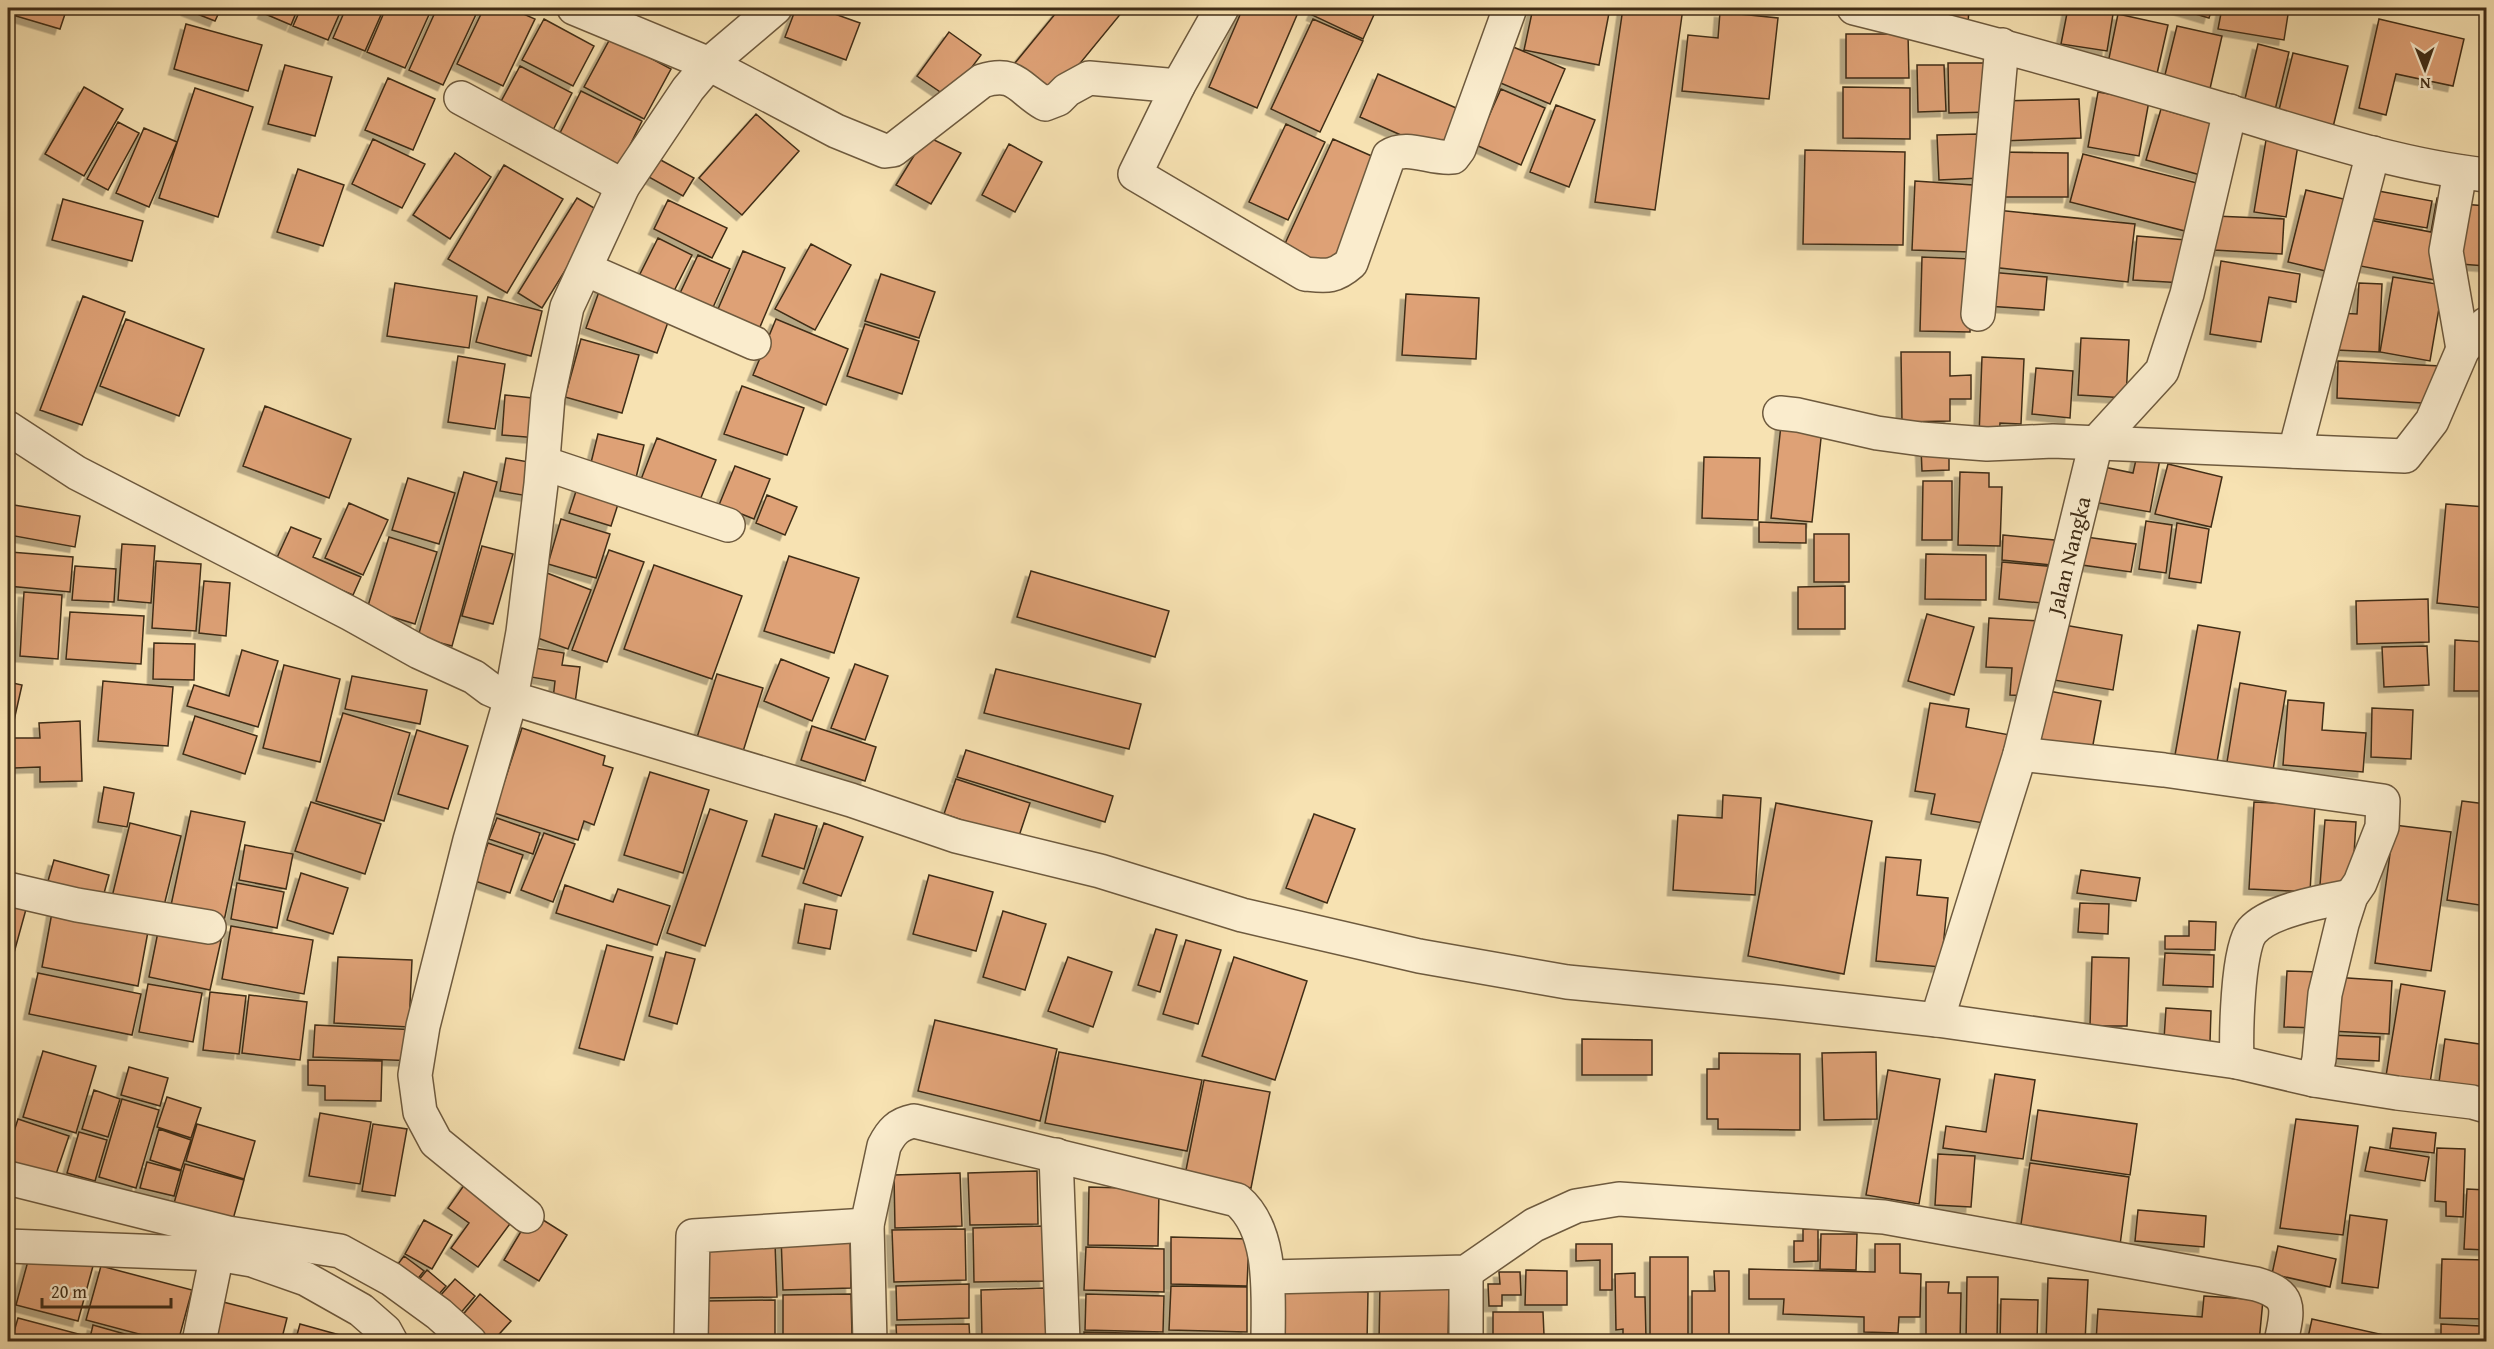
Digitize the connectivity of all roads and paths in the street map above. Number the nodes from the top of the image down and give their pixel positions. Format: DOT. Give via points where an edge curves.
graph roads {
  1 [pos="574,8"];
  2 [pos="775,8"];
  3 [pos="1222,8"];
  4 [pos="1510,8"];
  5 [pos="1854,8"];
  6 [pos="2002,45"];
  7 [pos="710,64"];
  8 [pos="1178,86"];
  9 [pos="461,98"];
  10 [pos="2230,111"];
  11 [pos="2373,153"];
  12 [pos="2473,173"];
  13 [pos="623,186"];
  14 [pos="585,269"];
  15 [pos="1978,314"];
  16 [pos="2487,324"];
  17 [pos="754,344"];
  18 [pos="2463,350"];
  19 [pos="1780,413"];
  20 [pos="11,432"];
  21 [pos="2096,442"];
  22 [pos="2295,451"];
  23 [pos="543,463"];
  24 [pos="728,525"];
  25 [pos="511,698"];
  26 [pos="2020,754"];
  27 [pos="8,889"];
  28 [pos="2351,896"];
  29 [pos="209,927"];
  30 [pos="1937,1020"];
  31 [pos="2237,1062"];
  32 [pos="2314,1080"];
  33 [pos="2487,1106"];
  34 [pos="1056,1155"];
  35 [pos="8,1178"];
  36 [pos="527,1216"];
  37 [pos="867,1225"];
  38 [pos="9,1254"];
  39 [pos="217,1254"];
  40 [pos="1466,1272"];
  41 [pos="1268,1277"];
  42 [pos="199,1341"];
  43 [pos="391,1341"];
  44 [pos="470,1341"];
  45 [pos="691,1341"];
  46 [pos="870,1341"];
  47 [pos="1063,1341"];
  48 [pos="1268,1341"];
  49 [pos="1466,1341"];
  50 [pos="2281,1341"];
  1 -- 7 [label="street"];
  2 -- 7 [label="street"];
  3 -- 8 [label="street"];
  4 -- 8 [label="street" via="1454,157 1403,151 1389,156 1351,263 1326,276 1305,274 1135,174"];
  5 -- 6 [label="street"];
  6 -- 10 [label="street"];
  6 -- 15 [label="street"];
  7 -- 8 [label="street" via="836,131 885,151 893,150 982,81 996,76 1013,78 1045,104 1089,78"];
  7 -- 13 [label="street" via="688,89"];
  9 -- 13 [label="street"];
  10 -- 11 [label="street"];
  10 -- 21 [label="street, Jalan Nangka" via="2187,294 2162,371"];
  11 -- 12 [label="street"];
  11 -- 22 [label="street"];
  12 -- 18 [label="street" via="2446,251"];
  13 -- 14 [label="street"];
  14 -- 17 [label="street"];
  14 -- 23 [label="street" via="567,307 548,397"];
  16 -- 18 [label="street"];
  18 -- 22 [label="street" via="2432,421 2405,456"];
  19 -- 21 [label="street" via="1921,439 1987,444"];
  20 -- 25 [label="street" via="77,474"];
  21 -- 22 [label="street"];
  21 -- 26 [label="street, Jalan Nangka"];
  23 -- 24 [label="street"];
  23 -- 25 [label="street"];
  25 -- 30 [label="street" via="956,836 1100,871 1242,915 1419,956 1567,982"];
  25 -- 36 [label="street" via="470,840 423,1026 415,1075 420,1112 436,1143"];
  26 -- 28 [label="street" via="2383,801 2382,827"];
  26 -- 30 [label="street, Jalan Nangka"];
  27 -- 29 [label="street"];
  28 -- 31 [label="street" via="2301,906 2252,931 2238,997"];
  28 -- 32 [label="street" via="2325,993"];
  30 -- 31 [label="street"];
  31 -- 32 [label="street"];
  32 -- 33 [label="street"];
  34 -- 37 [label="street" via="914,1121 901,1124 884,1146"];
  34 -- 41 [label="street" via="1237,1200 1257,1227"];
  34 -- 47 [label="street"];
  35 -- 44 [label="street" via="228,1233 340,1251 391,1279"];
  37 -- 45 [label="street" via="693,1236"];
  37 -- 46 [label="street"];
  38 -- 39 [label="street"];
  39 -- 42 [label="street"];
  39 -- 43 [label="street" via="252,1260 306,1279 361,1310"];
  40 -- 41 [label="street"];
  40 -- 49 [label="street"];
  40 -- 50 [label="street" via="1534,1225 1576,1206 1618,1199 1884,1217 2274,1289 2285,1301 2287,1316"];
  41 -- 48 [label="street"];
}
